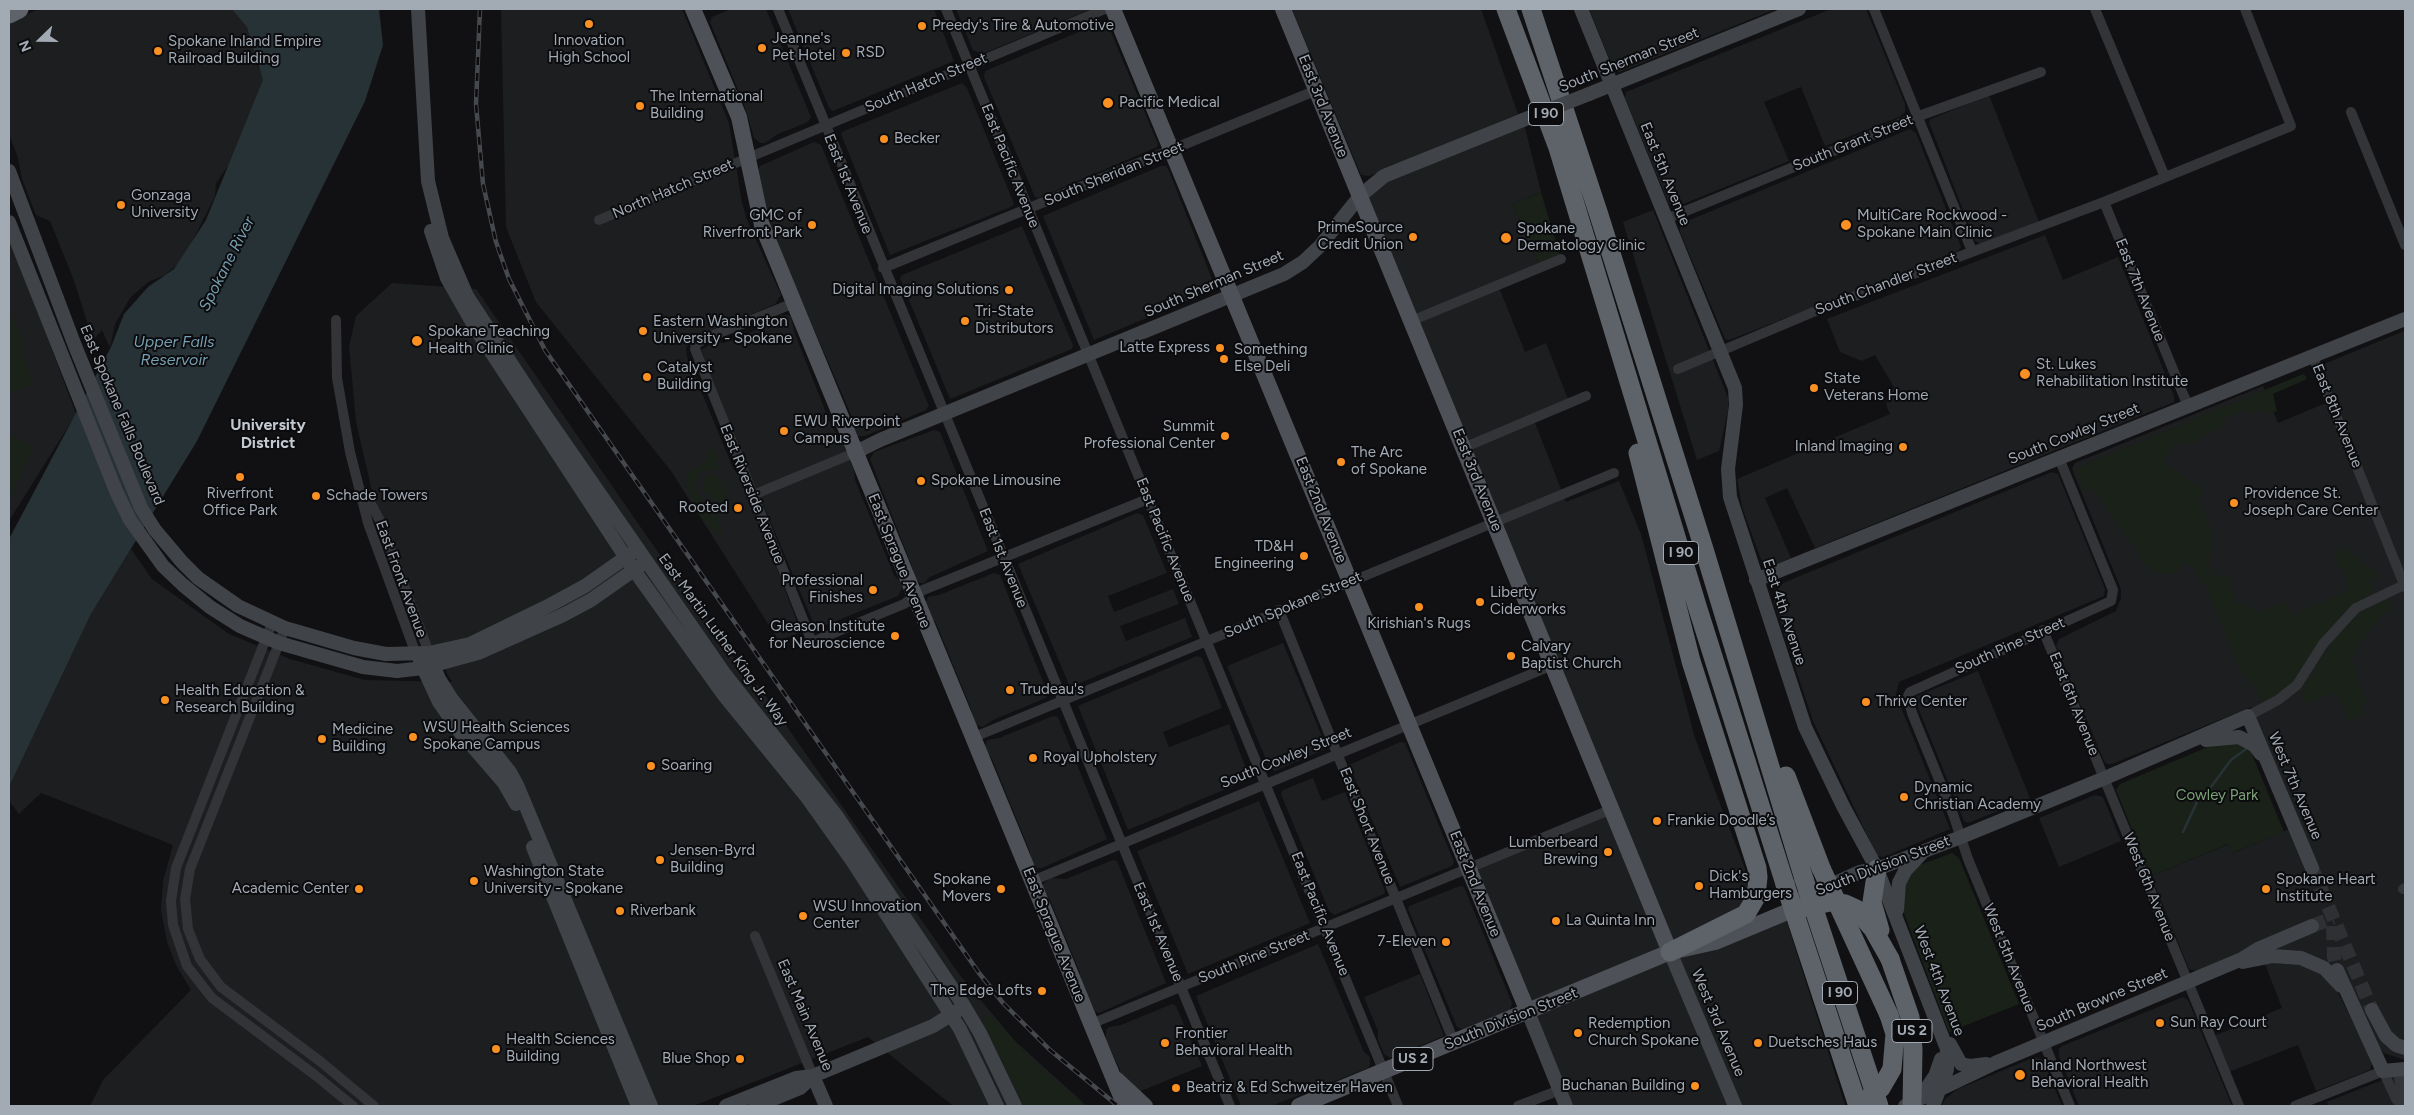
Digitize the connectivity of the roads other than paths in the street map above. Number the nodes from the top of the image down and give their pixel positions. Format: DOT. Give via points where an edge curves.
graph roads {
  1 [pos="19,9"];
  2 [pos="418,9"];
  3 [pos="778,9"];
  4 [pos="946,9"];
  5 [pos="1104,9"];
  6 [pos="1113,9"];
  7 [pos="1283,9"];
  8 [pos="1506,9"];
  9 [pos="1531,9"];
  10 [pos="1581,9"];
  11 [pos="1799,9"];
  12 [pos="1874,9"];
  13 [pos="2096,9"];
  14 [pos="2245,9"];
  15 [pos="696,10"];
  16 [pos="9,14"];
  17 [pos="969,65"];
  18 [pos="2041,72"];
  19 [pos="1612,84"];
  20 [pos="1317,90"];
  21 [pos="2351,112"];
  22 [pos="1919,116"];
  23 [pos="824,126"];
  24 [pos="1172,150"];
  25 [pos="748,157"];
  26 [pos="9,171"];
  27 [pos="2165,177"];
  28 [pos="1360,196"];
  29 [pos="2104,202"];
  30 [pos="1027,209"];
  31 [pos="1666,219"];
  32 [pos="599,220"];
  33 [pos="1580,221"];
  34 [pos="9,222"];
  35 [pos="2405,245"];
  36 [pos="1972,251"];
  37 [pos="1561,259"];
  38 [pos="883,268"];
  39 [pos="1231,296"];
  40 [pos="794,303"];
  41 [pos="2405,319"];
  42 [pos="336,320"];
  43 [pos="1411,321"];
  44 [pos="1721,351"];
  45 [pos="1088,355"];
  46 [pos="2313,357"];
  47 [pos="1678,369"];
  48 [pos="1586,396"];
  49 [pos="2188,406"];
  50 [pos="944,415"];
  51 [pos="1464,448"];
  52 [pos="854,453"];
  53 [pos="2060,458"];
  54 [pos="1614,472"];
  55 [pos="753,495"];
  56 [pos="1148,499"];
  57 [pos="1494,522"];
  58 [pos="1704,549"];
  59 [pos="631,553"];
  60 [pos="1003,558"];
  61 [pos="640,566"];
  62 [pos="1756,580"];
  63 [pos="1350,581"];
  64 [pos="2405,586"];
  65 [pos="914,597"];
  66 [pos="1279,610"];
  67 [pos="278,625"];
  68 [pos="2043,630"];
  69 [pos="272,640"];
  70 [pos="1206,641"];
  71 [pos="422,654"];
  72 [pos="1553,665"];
  73 [pos="428,668"];
  74 [pos="1062,701"];
  75 [pos="2248,716"];
  76 [pos="1409,725"];
  77 [pos="972,738"];
  78 [pos="2194,741"];
  79 [pos="223,745"];
  80 [pos="239,745"];
  81 [pos="1338,754"];
  82 [pos="2266,760"];
  83 [pos="2105,778"];
  84 [pos="1266,784"];
  85 [pos="1612,809"];
  86 [pos="186,836"];
  87 [pos="1961,837"];
  88 [pos="200,842"];
  89 [pos="1121,844"];
  90 [pos="1924,851"];
  91 [pos="1468,868"];
  92 [pos="2312,868"];
  93 [pos="1878,869"];
  94 [pos="1032,881"];
  95 [pos="1396,899"];
  96 [pos="1787,912"];
  97 [pos="1896,913"];
  98 [pos="2312,926"];
  99 [pos="1325,928"];
  100 [pos="754,936"];
  101 [pos="1670,952"];
  102 [pos="1890,960"];
  103 [pos="2232,963"];
  104 [pos="2337,970"];
  105 [pos="2187,982"];
  106 [pos="1180,986"];
  107 [pos="2348,997"];
  108 [pos="964,1006"];
  109 [pos="2372,1010"];
  110 [pos="1528,1012"];
  111 [pos="951,1015"];
  112 [pos="1091,1024"];
  113 [pos="1938,1024"];
  114 [pos="1454,1042"];
  115 [pos="2044,1043"];
  116 [pos="2401,1046"];
  117 [pos="303,1048"];
  118 [pos="295,1060"];
  119 [pos="1995,1064"];
  120 [pos="2405,1069"];
  121 [pos="1383,1071"];
  122 [pos="2383,1071"];
  123 [pos="1111,1074"];
  124 [pos="813,1076"];
  125 [pos="1941,1089"];
  126 [pos="1560,1090"];
  127 [pos="353,1106"];
  128 [pos="374,1106"];
  129 [pos="638,1106"];
  130 [pos="651,1106"];
  131 [pos="726,1106"];
  132 [pos="756,1106"];
  133 [pos="826,1106"];
  134 [pos="997,1106"];
  135 [pos="1015,1106"];
  136 [pos="1125,1106"];
  137 [pos="1145,1106"];
  138 [pos="1230,1106"];
  139 [pos="1299,1106"];
  140 [pos="1398,1106"];
  141 [pos="1518,1106"];
  142 [pos="1566,1106"];
  143 [pos="1735,1106"];
  144 [pos="1858,1106"];
  145 [pos="1878,1106"];
  146 [pos="1903,1106"];
  147 [pos="1912,1106"];
  148 [pos="1933,1106"];
  149 [pos="2070,1106"];
  150 [pos="2239,1106"];
  151 [pos="2295,1106"];
  152 [pos="2403,1106"];
  1 -- 16 [label="highway"];
  2 -- 59 [label="street, East Martin Luther King Jr. Way" via="428,181 442,238 472,305"];
  3 -- 23 [label="street, East 1st Avenue"];
  4 -- 17 [label="street, East Pacific Avenue"];
  5 -- 17 [label="street, South Hatch Street"];
  6 -- 24 [label="main road, East 2nd Avenue"];
  7 -- 20 [label="main road, East 3rd Avenue"];
  8 -- 33 [label="highway, I 90"];
  9 -- 58 [label="highway, I 90"];
  10 -- 19 [label="street, East 5th Avenue"];
  11 -- 19 [label="street, South Sherman Street"];
  12 -- 22 [label="street"];
  13 -- 27 [label="street"];
  14 -- 27 [label="street, South Chandler Street" via="2291,126"];
  15 -- 25 [label="main road, East Sprague Avenue" via="739,117"];
  17 -- 23 [label="street, South Hatch Street"];
  17 -- 30 [label="street, East Pacific Avenue"];
  18 -- 22 [label="street, South Grant Street"];
  19 -- 28 [label="street, South Sherman Street, bridge" via="1384,176"];
  19 -- 31 [label="street, East 5th Avenue"];
  20 -- 24 [label="street, South Sheridan Street"];
  20 -- 28 [label="main road, East 3rd Avenue"];
  21 -- 35 [label="street"];
  22 -- 31 [label="street, South Grant Street"];
  22 -- 36 [label="street"];
  23 -- 25 [label="street, South Hatch Street"];
  23 -- 38 [label="street, East 1st Avenue"];
  24 -- 30 [label="street, South Sheridan Street"];
  24 -- 39 [label="main road, East 2nd Avenue"];
  25 -- 32 [label="street, North Hatch Street"];
  25 -- 40 [label="main road, East Sprague Avenue" via="762,225"];
  26 -- 67 [label="street, East Spokane Falls Boulevard" via="138,502 172,552 198,578 218,594"];
  27 -- 29 [label="street, South Chandler Street"];
  28 -- 39 [label="street, South Sherman Street" via="1303,262 1284,274"];
  28 -- 43 [label="main road, East 3rd Avenue"];
  29 -- 36 [label="street, South Chandler Street"];
  29 -- 49 [label="street, East 7th Avenue"];
  30 -- 38 [label="street, South Sheridan Street"];
  30 -- 45 [label="street, East Pacific Avenue"];
  31 -- 44 [label="street, East 5th Avenue"];
  33 -- 101 [label="highway" via="1691,660 1757,868 1756,897 1746,914"];
  33 -- 144 [label="highway, I 90, bridge" via="1695,599"];
  34 -- 69 [label="street" via="122,505 138,533 163,566 210,607"];
  36 -- 44 [label="street, South Chandler Street"];
  37 -- 43 [label="street"];
  38 -- 50 [label="street, East 1st Avenue"];
  39 -- 45 [label="street, South Sherman Street"];
  39 -- 63 [label="main road, East 2nd Avenue"];
  40 -- 52 [label="main road, East Sprague Avenue"];
  40 -- 55 [label="street, East Riverside Avenue" via="696,344 696,356"];
  41 -- 46 [label="street, South Cowley Street"];
  42 -- 71 [label="street, East Front Avenue" via="341,404 368,523"];
  43 -- 51 [label="main road, East 3rd Avenue"];
  44 -- 47 [label="street, South Chandler Street"];
  44 -- 62 [label="street, East 4th Avenue" via="1735,388 1728,469 1730,497"];
  45 -- 50 [label="street, South Sherman Street"];
  45 -- 56 [label="street, East Pacific Avenue"];
  46 -- 49 [label="street, South Cowley Street"];
  46 -- 64 [label="street, East 8th Avenue"];
  48 -- 51 [label="street"];
  49 -- 53 [label="street, South Cowley Street"];
  50 -- 52 [label="street, South Sherman Street"];
  50 -- 60 [label="street, East 1st Avenue"];
  51 -- 57 [label="main road, East 3rd Avenue"];
  52 -- 55 [label="street, South Sherman Street"];
  52 -- 65 [label="main road, East Sprague Avenue"];
  53 -- 62 [label="street, South Cowley Street"];
  53 -- 68 [label="street, South Pine Street" via="2113,590 2111,602"];
  54 -- 57 [label="street, South Spokane Street"];
  55 -- 65 [label="street, East Riverside Avenue" via="812,642"];
  56 -- 60 [label="street"];
  56 -- 70 [label="street, East Pacific Avenue"];
  57 -- 63 [label="street, South Spokane Street"];
  57 -- 72 [label="main road, East 3rd Avenue"];
  58 -- 144 [label="highway, bridge" via="1798,813 1895,1034 1892,1069 1881,1088"];
  58 -- 145 [label="highway, I 90, bridge" via="1804,879"];
  59 -- 61 [label="street, East Martin Luther King Jr. Way"];
  59 -- 71 [label="street, East Spokane Falls Boulevard" via="570,595 494,633 460,647"];
  60 -- 65 [label="street" via="923,590"];
  60 -- 74 [label="street, East 1st Avenue"];
  61 -- 73 [label="street" via="591,600 563,614 478,653"];
  61 -- 108 [label="street, East Martin Luther King Jr. Way" via="836,815"];
  61 -- 111 [label="street, East Martin Luther King Jr. Way" via="723,694 827,824"];
  62 -- 93 [label="street, East 4th Avenue" via="1805,727 1842,806"];
  63 -- 66 [label="street, South Spokane Street"];
  63 -- 76 [label="main road, East 2nd Avenue"];
  64 -- 75 [label="street, South Division Street" via="2356,608 2324,644 2296,686"];
  65 -- 77 [label="main road, East Sprague Avenue"];
  66 -- 70 [label="street, South Spokane Street"];
  66 -- 81 [label="street, East Short Avenue"];
  67 -- 69 [label="street"];
  67 -- 71 [label="street, East Spokane Falls Boulevard" via="373,652"];
  68 -- 83 [label="street, East 6th Avenue"];
  68 -- 87 [label="street, South Pine Street" via="1910,692 1908,696 1912,714"];
  69 -- 73 [label="street" via="363,667"];
  69 -- 79 [label="street"];
  69 -- 80 [label="street"];
  70 -- 74 [label="street, South Spokane Street"];
  70 -- 84 [label="street, East Pacific Avenue"];
  71 -- 73 [label="street"];
  72 -- 76 [label="street, South Cowley Street"];
  72 -- 85 [label="main road, East 3rd Avenue"];
  73 -- 129 [label="street" via="439,702 449,718 513,798"];
  73 -- 130 [label="street" via="514,778"];
  74 -- 77 [label="street, South Spokane Street"];
  74 -- 89 [label="street, East 1st Avenue"];
  75 -- 78 [label="street, South Division Street"];
  75 -- 82 [label="street, West 7th Avenue"];
  76 -- 81 [label="street, South Cowley Street"];
  76 -- 91 [label="main road, East 2nd Avenue"];
  77 -- 94 [label="main road, East Sprague Avenue"];
  78 -- 82 [label="street" via="2239,737 2254,745"];
  78 -- 83 [label="street, South Division Street"];
  79 -- 80 [label="street"];
  79 -- 86 [label="street"];
  80 -- 88 [label="street"];
  81 -- 84 [label="street, South Cowley Street"];
  81 -- 95 [label="street, East Short Avenue"];
  82 -- 92 [label="street, West 7th Avenue"];
  83 -- 87 [label="street, South Division Street"];
  83 -- 105 [label="street, West 6th Avenue"];
  84 -- 89 [label="street, South Cowley Street"];
  84 -- 99 [label="street, East Pacific Avenue"];
  85 -- 91 [label="street, South Pine Street"];
  85 -- 101 [label="main road, East 3rd Avenue"];
  86 -- 88 [label="street"];
  86 -- 118 [label="street" via="176,868 171,901 176,937 187,966 212,998"];
  87 -- 90 [label="street, South Division Street"];
  87 -- 115 [label="street, West 5th Avenue"];
  88 -- 117 [label="street" via="190,869 185,900 188,929 196,952 209,974 227,993"];
  89 -- 94 [label="street, South Cowley Street"];
  89 -- 106 [label="street, East 1st Avenue"];
  90 -- 93 [label="street, South Division Street"];
  90 -- 97 [label="street" via="1905,871"];
  91 -- 95 [label="street, South Pine Street"];
  91 -- 110 [label="main road, East 2nd Avenue"];
  93 -- 96 [label="street, South Division Street" via="1860,872 1799,899"];
  93 -- 97 [label="street, West 4th Avenue"];
  93 -- 102 [label="highway" via="1872,902"];
  94 -- 112 [label="main road, East Sprague Avenue"];
  95 -- 99 [label="street, South Pine Street"];
  95 -- 114 [label="street, East Short Avenue"];
  96 -- 101 [label="main road, South Division Street / US 2" via="1715,942"];
  96 -- 102 [label="highway, US 2" via="1830,902 1850,906 1868,922"];
  97 -- 113 [label="street, West 4th Avenue"];
  98 -- 103 [label="street, South Browne Street"];
  99 -- 106 [label="street, South Pine Street"];
  99 -- 121 [label="street, East Pacific Avenue"];
  100 -- 124 [label="street, East Main Avenue"];
  101 -- 110 [label="main road, South Division Street / US 2"];
  101 -- 143 [label="street, West 3rd Avenue"];
  102 -- 147 [label="highway, US 2, bridge" via="1910,1017"];
  103 -- 105 [label="street, South Browne Street"];
  103 -- 107 [label="street" via="2273,956 2301,958 2324,968"];
  104 -- 107 [label="street"];
  105 -- 115 [label="street, South Browne Street"];
  105 -- 150 [label="street, West 6th Avenue"];
  106 -- 112 [label="street, South Pine Street"];
  106 -- 138 [label="street, East 1st Avenue"];
  107 -- 122 [label="street"];
  108 -- 111 [label="street"];
  108 -- 135 [label="street, East Martin Luther King Jr. Way"];
  109 -- 116 [label="street" via="2386,1036"];
  110 -- 114 [label="main road, South Division Street / US 2"];
  110 -- 126 [label="street"];
  111 -- 124 [label="street" via="933,1026"];
  111 -- 134 [label="street, East Martin Luther King Jr. Way"];
  112 -- 123 [label="main road, East Sprague Avenue"];
  113 -- 119 [label="street" via="1961,1064"];
  113 -- 125 [label="street, West 4th Avenue" via="1948,1057 1948,1070"];
  113 -- 146 [label="street" via="1942,1054 1936,1076 1926,1089"];
  114 -- 121 [label="main road, South Division Street / US 2"];
  115 -- 119 [label="street, South Browne Street"];
  115 -- 149 [label="street, West 5th Avenue"];
  117 -- 118 [label="street"];
  117 -- 128 [label="street"];
  118 -- 127 [label="street"];
  119 -- 125 [label="street, South Browne Street"];
  120 -- 122 [label="street"];
  120 -- 152 [label="street" via="2399,1078"];
  121 -- 139 [label="main road, South Division Street / US 2"];
  121 -- 140 [label="street, East Pacific Avenue"];
  122 -- 151 [label="street"];
  122 -- 152 [label="street"];
  123 -- 136 [label="main road, East Sprague Avenue"];
  123 -- 137 [label="main road"];
  124 -- 131 [label="street" via="796,1078"];
  124 -- 132 [label="street" via="800,1088"];
  124 -- 133 [label="street, East Main Avenue"];
  125 -- 146 [label="street, South Browne Street"];
  125 -- 148 [label="street, West 4th Avenue"];
  126 -- 141 [label="street"];
  126 -- 142 [label="street"];
}
